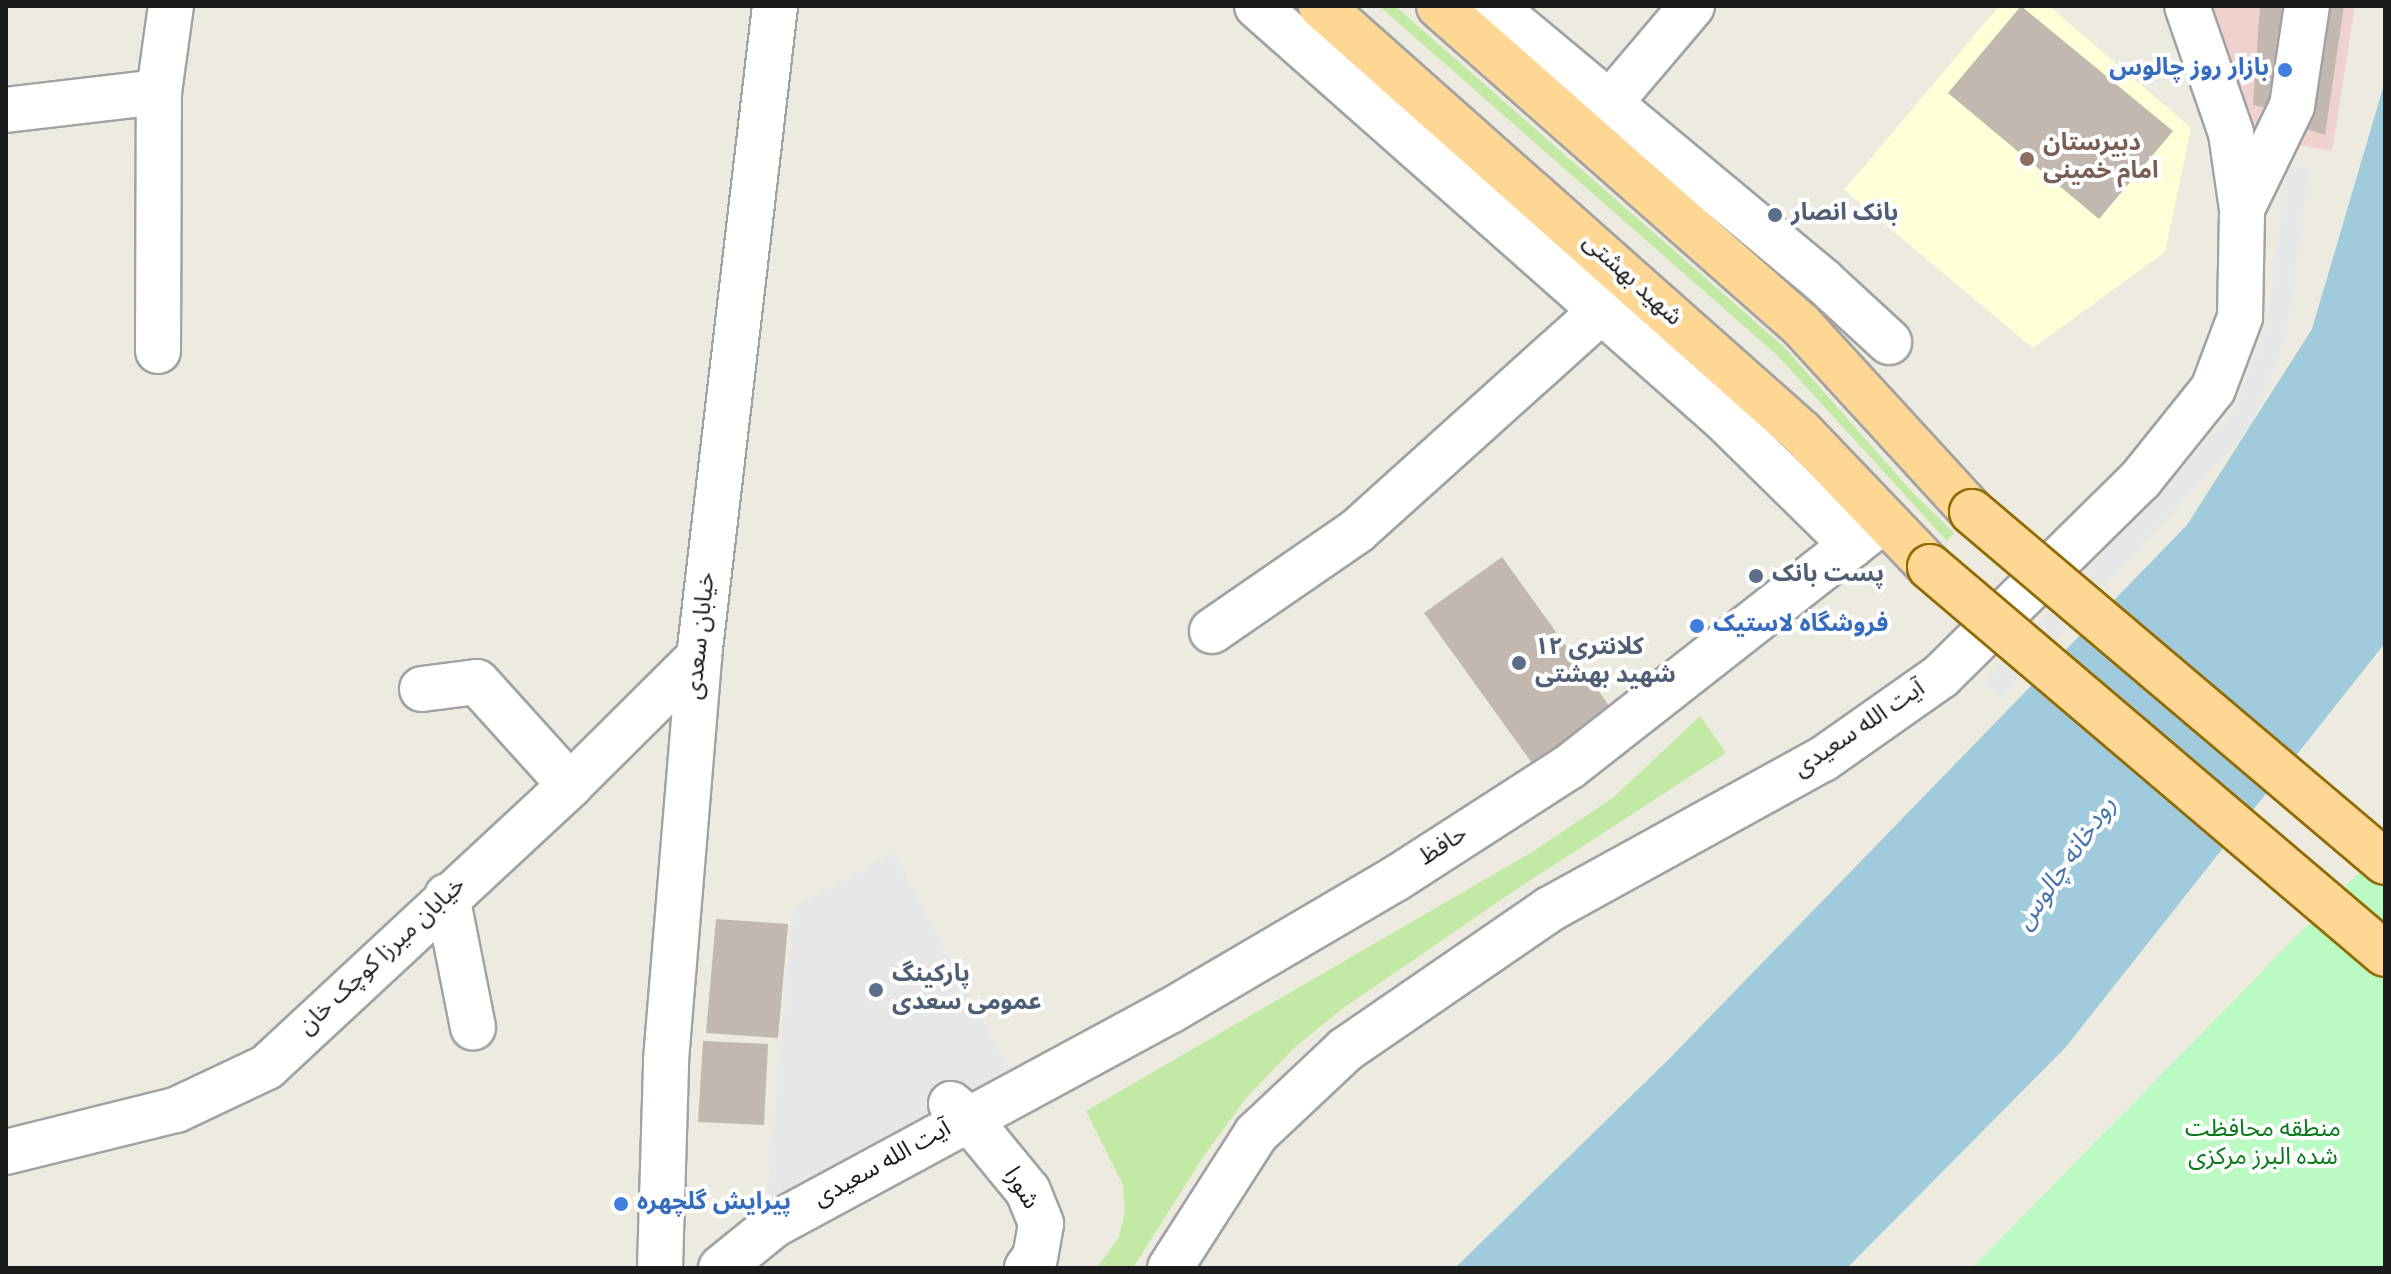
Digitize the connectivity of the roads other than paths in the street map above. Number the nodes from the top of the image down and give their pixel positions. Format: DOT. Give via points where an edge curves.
graph roads {
  1 [pos="171,6"];
  2 [pos="775,6"];
  3 [pos="1257,6"];
  4 [pos="1321,6"];
  5 [pos="1439,6"];
  6 [pos="1493,6"];
  7 [pos="1692,6"];
  8 [pos="2187,6"];
  9 [pos="2307,6"];
  10 [pos="159,92"];
  11 [pos="6,110"];
  12 [pos="1597,119"];
  13 [pos="2242,209"];
  14 [pos="1617,297"];
  15 [pos="1889,342"];
  16 [pos="158,351"];
  17 [pos="1868,533"];
  18 [pos="1212,631"];
  19 [pos="699,657"];
  20 [pos="422,689"];
  21 [pos="570,785"];
  22 [pos="2385,862"];
  23 [pos="447,896"];
  24 [pos="2385,954"];
  25 [pos="473,1027"];
  26 [pos="960,1111"];
  27 [pos="6,1152"];
  28 [pos="660,1268"];
  29 [pos="721,1268"];
  30 [pos="1027,1268"];
  31 [pos="1170,1268"];
  1 -- 10 [label="street"];
  2 -- 19 [label="street, خیابان سعدی"];
  3 -- 14 [label="street"];
  4 -- 14 [label="main road, شهید بهشتی" via="1535,193"];
  5 -- 12 [label="main road"];
  6 -- 12 [label="street"];
  7 -- 12 [label="street"];
  8 -- 13 [label="street, آیت الله سعیدی" via="2231,133"];
  9 -- 13 [label="street" via="2292,106"];
  10 -- 11 [label="street"];
  10 -- 16 [label="street"];
  12 -- 15 [label="street" via="1823,281"];
  12 -- 22 [label="main road, bridge" via="1800,324 1972,512"];
  13 -- 31 [label="street, آیت الله سعیدی" via="2240,317 2213,389 2140,480 1941,676 1823,759 1550,909 1345,1050 1256,1134"];
  14 -- 17 [label="main road, شهید بهشتی" via="1801,432"];
  14 -- 18 [label="street" via="1357,531"];
  17 -- 24 [label="main road, شهید بهشتی, bridge" via="1930,567"];
  17 -- 26 [label="street, حافظ" via="1555,776 1395,879 1183,1004"];
  19 -- 21 [label="street, خیابان میرزا کوچک خان"];
  19 -- 28 [label="street, خیابان سعدی" via="666,1060"];
  20 -- 21 [label="street" via="477,682"];
  21 -- 23 [label="street, خیابان میرزا کوچک خان"];
  23 -- 25 [label="street"];
  23 -- 27 [label="street, خیابان میرزا کوچک خان" via="267,1067 176,1110"];
  26 -- 29 [label="street, آیت الله سعیدی" via="774,1225"];
  26 -- 30 [label="street, شورا" via="1028,1191 1041,1224 1035,1257"];
}
